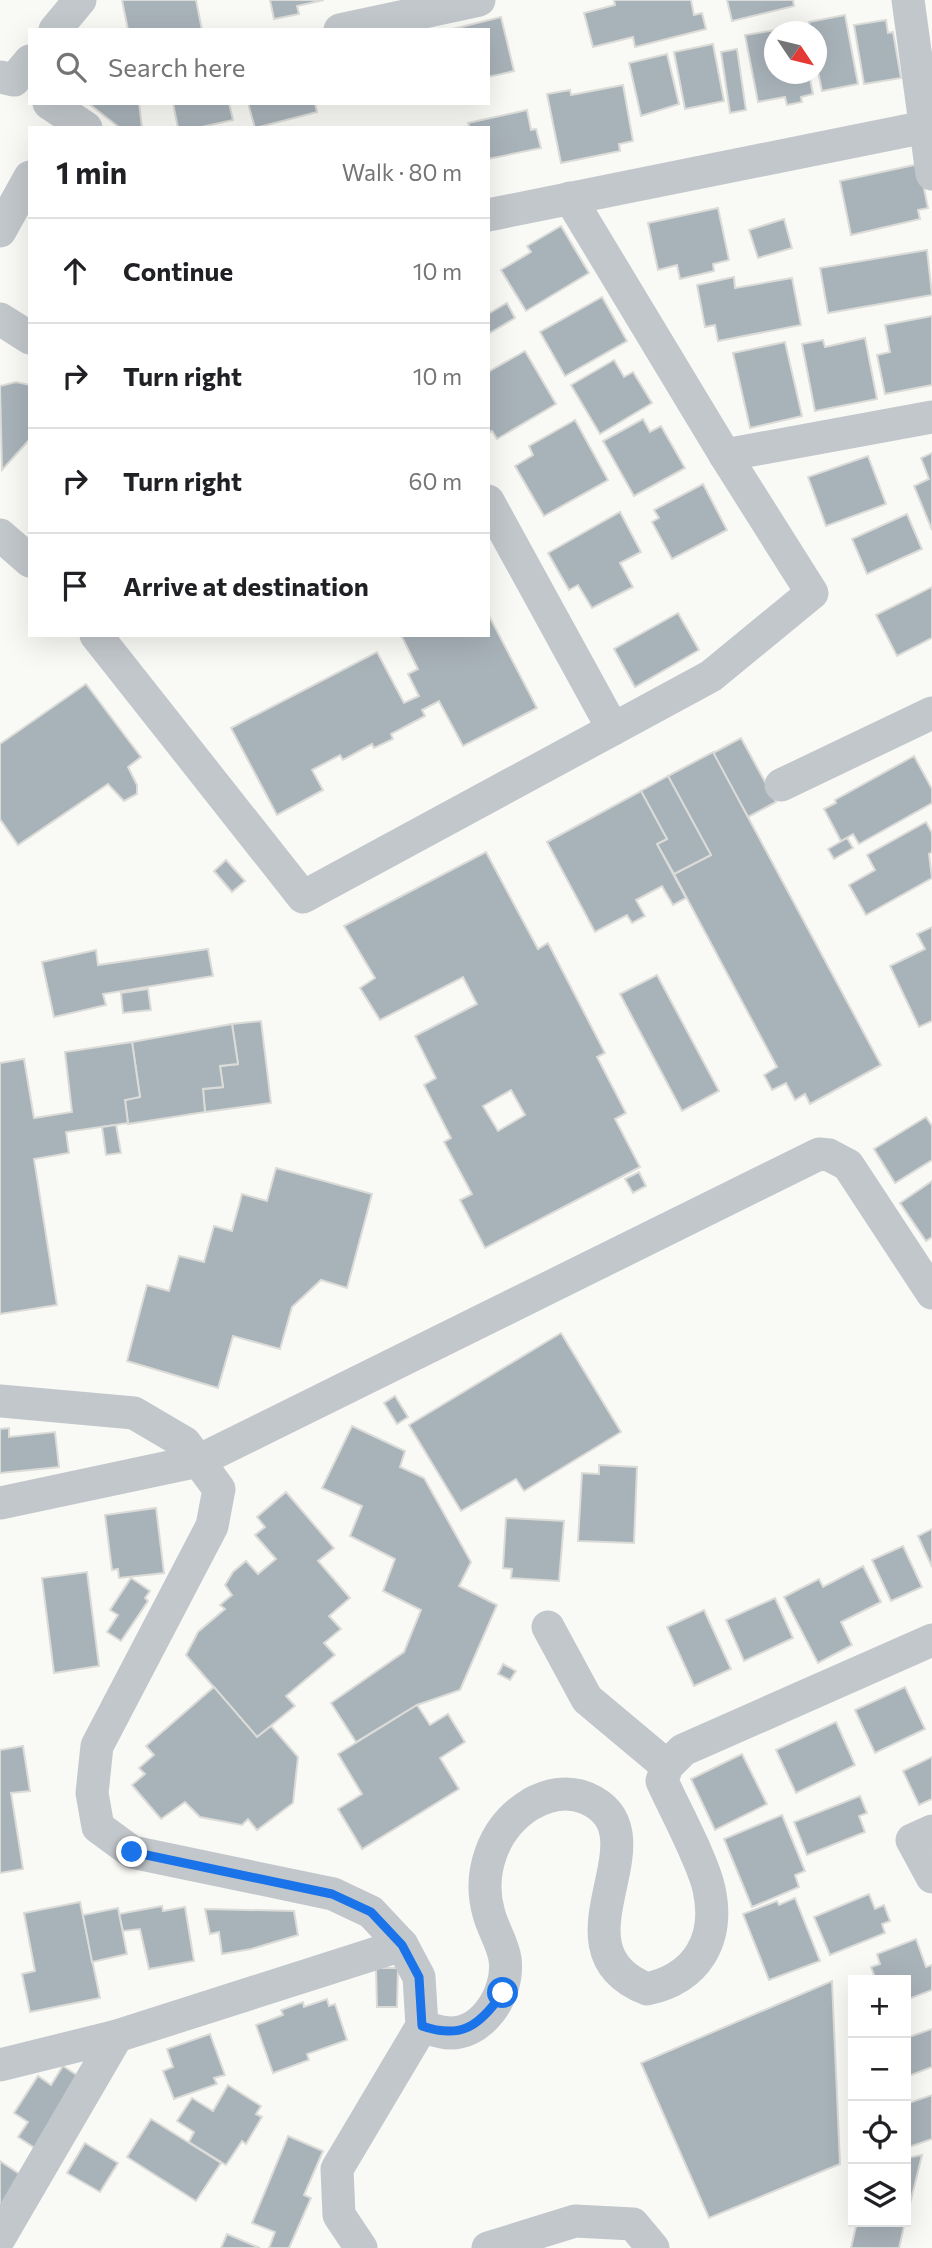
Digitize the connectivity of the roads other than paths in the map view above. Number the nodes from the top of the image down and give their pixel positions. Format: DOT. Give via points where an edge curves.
graph roads {
  1 [pos="80,0"];
  2 [pos="479,0"];
  3 [pos="908,0"];
  4 [pos="57,28"];
  5 [pos="349,28"];
  6 [pos="52,105"];
  7 [pos="83,126"];
  8 [pos="925,127"];
  9 [pos="932,174"];
  10 [pos="28,181"];
  11 [pos="570,198"];
  12 [pos="490,215"];
  13 [pos="0,231"];
  14 [pos="0,318"];
  15 [pos="28,337"];
  16 [pos="932,417"];
  17 [pos="725,455"];
  18 [pos="490,505"];
  19 [pos="0,536"];
  20 [pos="28,559"];
  21 [pos="98,637"];
  22 [pos="928,725"];
  23 [pos="613,729"];
  24 [pos="781,785"];
  25 [pos="932,1293"];
  26 [pos="0,1401"];
  27 [pos="198,1461"];
  28 [pos="0,1503"];
  29 [pos="548,1627"];
  30 [pos="932,1640"];
  31 [pos="667,1766"];
  32 [pos="932,1831"];
  33 [pos="932,1877"];
  34 [pos="402,1945"];
  35 [pos="422,2026"];
  36 [pos="117,2036"];
  37 [pos="0,2065"];
  38 [pos="0,2237"];
  39 [pos="360,2248"];
  40 [pos="488,2248"];
  41 [pos="653,2248"];
  1 -- 4 [label="street"];
  2 -- 5 [label="street"];
  3 -- 8 [label="street"];
  6 -- 7 [label="street"];
  8 -- 9 [label="street"];
  8 -- 11 [label="street"];
  10 -- 13 [label="street"];
  11 -- 12 [label="street"];
  11 -- 17 [label="street"];
  14 -- 15 [label="street"];
  16 -- 17 [label="street"];
  17 -- 23 [label="street" via="812,593 711,676"];
  18 -- 23 [label="street"];
  19 -- 20 [label="street"];
  21 -- 23 [label="street" via="303,897"];
  22 -- 24 [label="street"];
  25 -- 27 [label="street" via="848,1165 819,1154"];
  26 -- 27 [label="street" via="134,1413 185,1443"];
  27 -- 28 [label="street"];
  27 -- 34 [label="street" via="219,1489 212,1525 97,1746 92,1793 98,1827 132,1852 332,1894 371,1912"];
  29 -- 31 [label="street" via="587,1699"];
  30 -- 31 [label="street" via="683,1750"];
  31 -- 35 [label="street" via="662,1782 709,1888 712,1923 698,1962 664,1985 647,1989 626,1980 610,1961 602,1929 618,1839 614,1819 585,1797 565,1793 542,1798 506,1824 486,1865 488,1913 505,1959 503,1993 485,2018 460,2031 443,2033"];
  32 -- 33 [label="street" via="912,1840"];
  34 -- 35 [label="street" via="419,1977"];
  34 -- 36 [label="street"];
  35 -- 39 [label="street" via="337,2169 339,2215"];
  36 -- 37 [label="street"];
  36 -- 38 [label="street"];
  40 -- 41 [label="street" via="575,2221 633,2224"];
}
